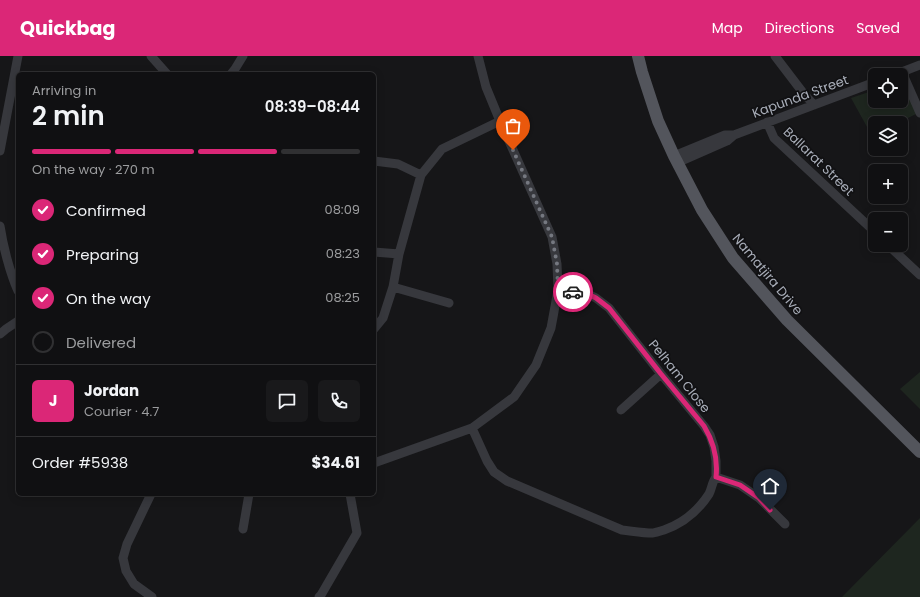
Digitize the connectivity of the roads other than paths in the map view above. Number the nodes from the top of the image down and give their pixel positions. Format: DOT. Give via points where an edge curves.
graph roads {
  1 [pos="18,56"];
  2 [pos="151,56"];
  3 [pos="243,56"];
  4 [pos="478,56"];
  5 [pos="638,56"];
  6 [pos="776,56"];
  7 [pos="920,65"];
  8 [pos="908,70"];
  9 [pos="165,72"];
  10 [pos="233,72"];
  11 [pos="868,85"];
  12 [pos="908,92"];
  13 [pos="814,105"];
  14 [pos="920,113"];
  15 [pos="500,121"];
  16 [pos="767,122"];
  17 [pos="0,151"];
  18 [pos="675,159"];
  19 [pos="376,161"];
  20 [pos="420,174"];
  21 [pos="868,225"];
  22 [pos="0,226"];
  23 [pos="376,252"];
  24 [pos="895,252"];
  25 [pos="399,254"];
  26 [pos="920,275"];
  27 [pos="16,283"];
  28 [pos="393,288"];
  29 [pos="558,290"];
  30 [pos="449,303"];
  31 [pos="16,323"];
  32 [pos="376,327"];
  33 [pos="0,334"];
  34 [pos="661,374"];
  35 [pos="621,410"];
  36 [pos="472,428"];
  37 [pos="920,452"];
  38 [pos="376,462"];
  39 [pos="716,477"];
  40 [pos="150,496"];
  41 [pos="249,496"];
  42 [pos="350,496"];
  43 [pos="785,524"];
  44 [pos="243,529"];
  45 [pos="152,597"];
  46 [pos="319,597"];
  1 -- 17 [label="street"];
  2 -- 9 [label="street"];
  3 -- 10 [label="street"];
  4 -- 15 [label="street" via="486,87"];
  5 -- 18 [label="main road, Namatjira Drive" via="656,114"];
  6 -- 13 [label="street"];
  7 -- 8 [label="street"];
  11 -- 13 [label="street, Kapunda Street"];
  12 -- 14 [label="street"];
  13 -- 16 [label="street, Kapunda Street"];
  15 -- 20 [label="street" via="442,149"];
  15 -- 29 [label="street" via="552,237"];
  16 -- 18 [label="street, Kapunda Street" via="734,135 725,135"];
  16 -- 21 [label="street, Ballarat Street" via="774,138"];
  18 -- 37 [label="main road, Namatjira Drive" via="702,210 733,258 787,320"];
  19 -- 20 [label="street" via="398,164"];
  20 -- 25 [label="street"];
  22 -- 27 [label="street"];
  23 -- 25 [label="street"];
  24 -- 26 [label="street"];
  25 -- 28 [label="street"];
  28 -- 30 [label="street"];
  28 -- 32 [label="street" via="383,318"];
  29 -- 34 [label="street, Pelham Close" via="586,293 609,308"];
  29 -- 36 [label="street" via="551,328 536,365 514,397"];
  31 -- 33 [label="street"];
  34 -- 35 [label="street"];
  34 -- 39 [label="street, Pelham Close" via="710,435 714,447"];
  36 -- 38 [label="street"];
  36 -- 39 [label="street, Pelham Close" via="494,472 507,481 622,530 654,533 674,527 689,518 700,505 710,492"];
  39 -- 43 [label="street" via="740,485 759,498"];
  40 -- 45 [label="street" via="126,544 123,558 134,584"];
  41 -- 44 [label="street"];
  42 -- 46 [label="street" via="357,533"];
}
